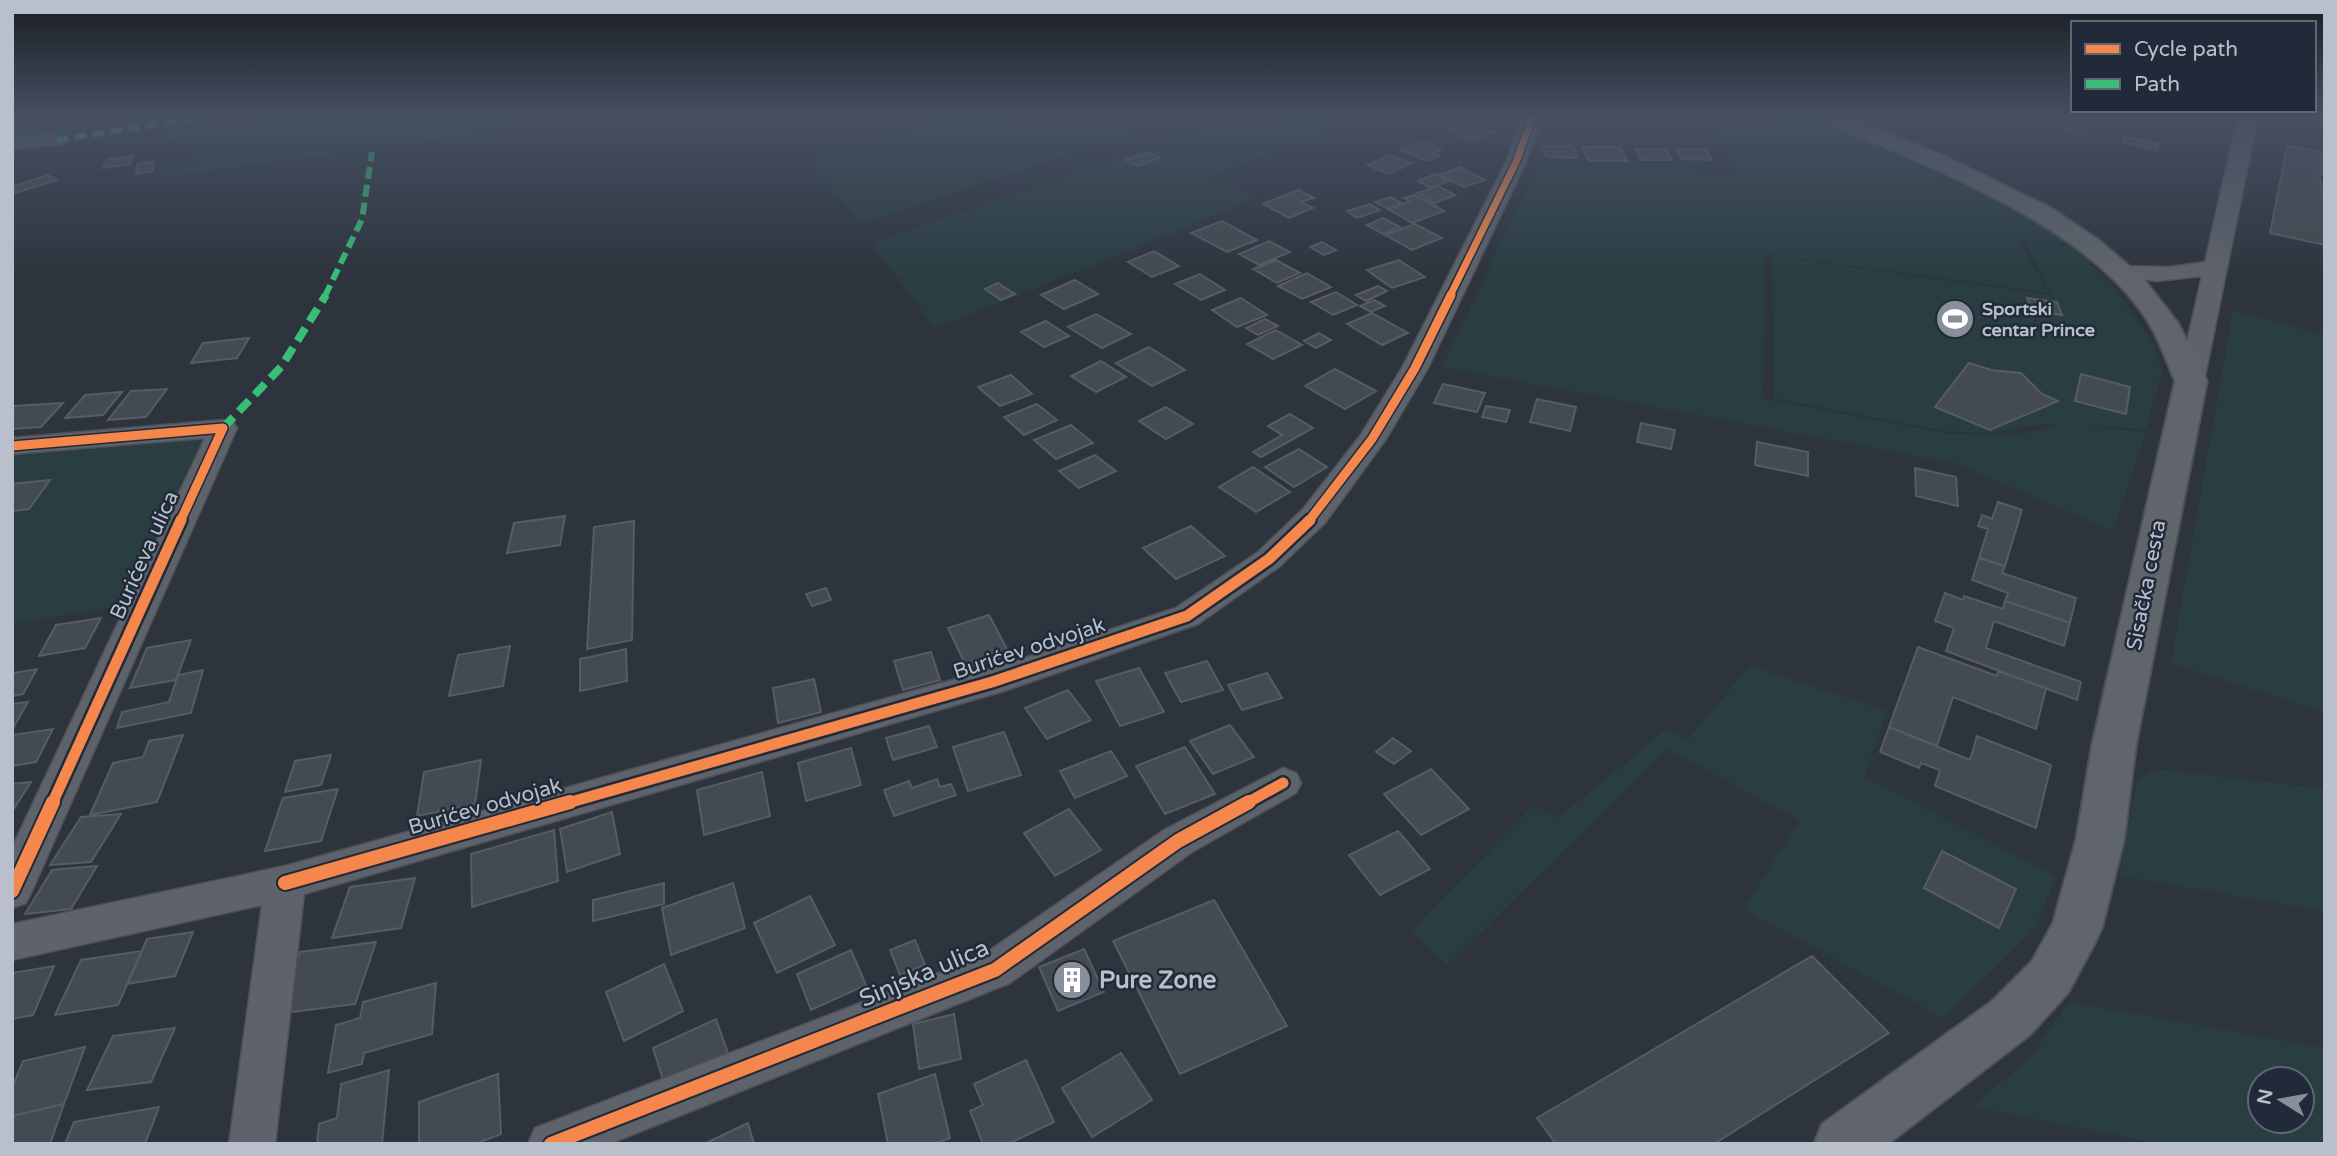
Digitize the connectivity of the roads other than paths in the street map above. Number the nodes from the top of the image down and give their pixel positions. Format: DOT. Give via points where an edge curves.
graph roads {
  1 [pos="1512,170"];
  2 [pos="1952,170"];
  3 [pos="2236,170"];
  4 [pos="2216,266"];
  5 [pos="2121,271"];
  6 [pos="2191,381"];
  7 [pos="12,446"];
  8 [pos="1283,783"];
  9 [pos="285,883"];
  10 [pos="12,891"];
  11 [pos="12,942"];
  12 [pos="251,1144"];
  13 [pos="551,1144"];
  14 [pos="1842,1144"];
  1 -- 9 [label="street, Burićev odvojak" via="1415,368 1372,439 1305,524 1269,559 1187,616 992,682"];
  2 -- 5 [label="main road" via="2069,231"];
  3 -- 4 [label="street"];
  4 -- 5 [label="street" via="2189,274"];
  4 -- 6 [label="street"];
  5 -- 6 [label="main road" via="2160,316 2183,355"];
  6 -- 14 [label="main road, Sisačka cesta" via="2114,745 2100,840 2077,928 2050,977 2011,1018"];
  7 -- 10 [label="street, Burićeva ulica" via="223,428"];
  8 -- 13 [label="street, Sinjska ulica" via="1178,841 995,970"];
  9 -- 11 [label="street"];
  9 -- 12 [label="street"];
}
